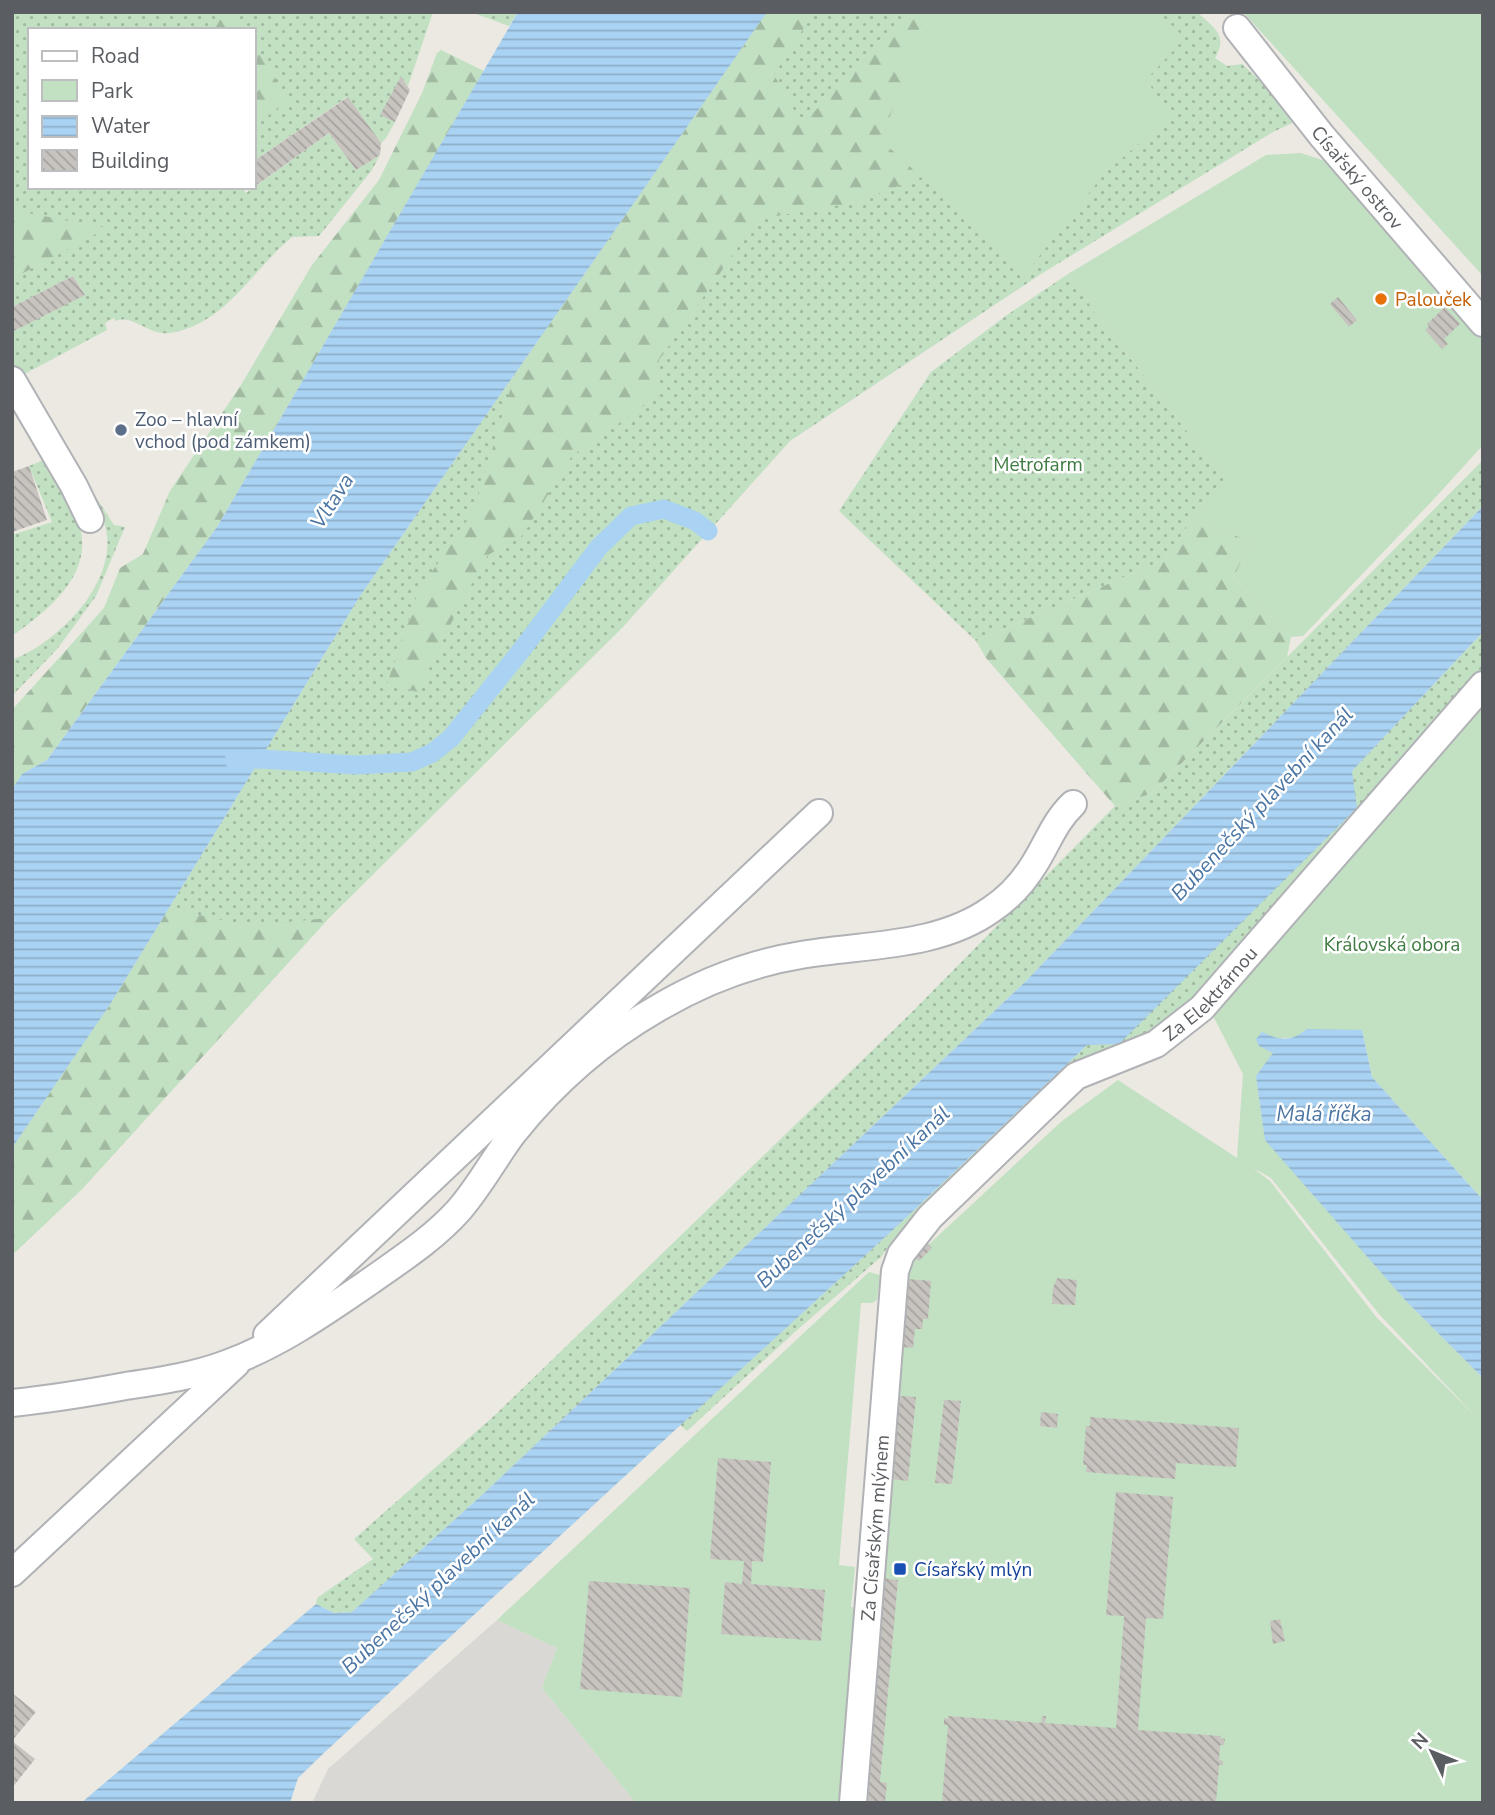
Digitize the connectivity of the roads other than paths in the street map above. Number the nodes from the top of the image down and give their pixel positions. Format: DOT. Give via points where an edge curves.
graph roads {
  1 [pos="1237,28"];
  2 [pos="1483,324"];
  3 [pos="14,383"];
  4 [pos="90,519"];
  5 [pos="1483,685"];
  6 [pos="1073,804"];
  7 [pos="819,813"];
  8 [pos="901,1254"];
  9 [pos="246,1354"];
  10 [pos="12,1403"];
  11 [pos="12,1573"];
  12 [pos="853,1803"];
  1 -- 2 [label="street, Císařský ostrov" via="1322,136"];
  3 -- 4 [label="street"];
  5 -- 8 [label="street, Za Elektrárnou" via="1202,1008 1156,1044 1076,1076 930,1217"];
  6 -- 9 [label="street" via="1019,885 975,919 933,936 758,965 691,991 632,1023 571,1069 544,1098 440,1230 312,1321"];
  7 -- 9 [label="street"];
  8 -- 12 [label="street, Za Císařským mlýnem" via="895,1271"];
  9 -- 10 [label="street" via="227,1364 153,1382"];
  9 -- 11 [label="street"];
}
